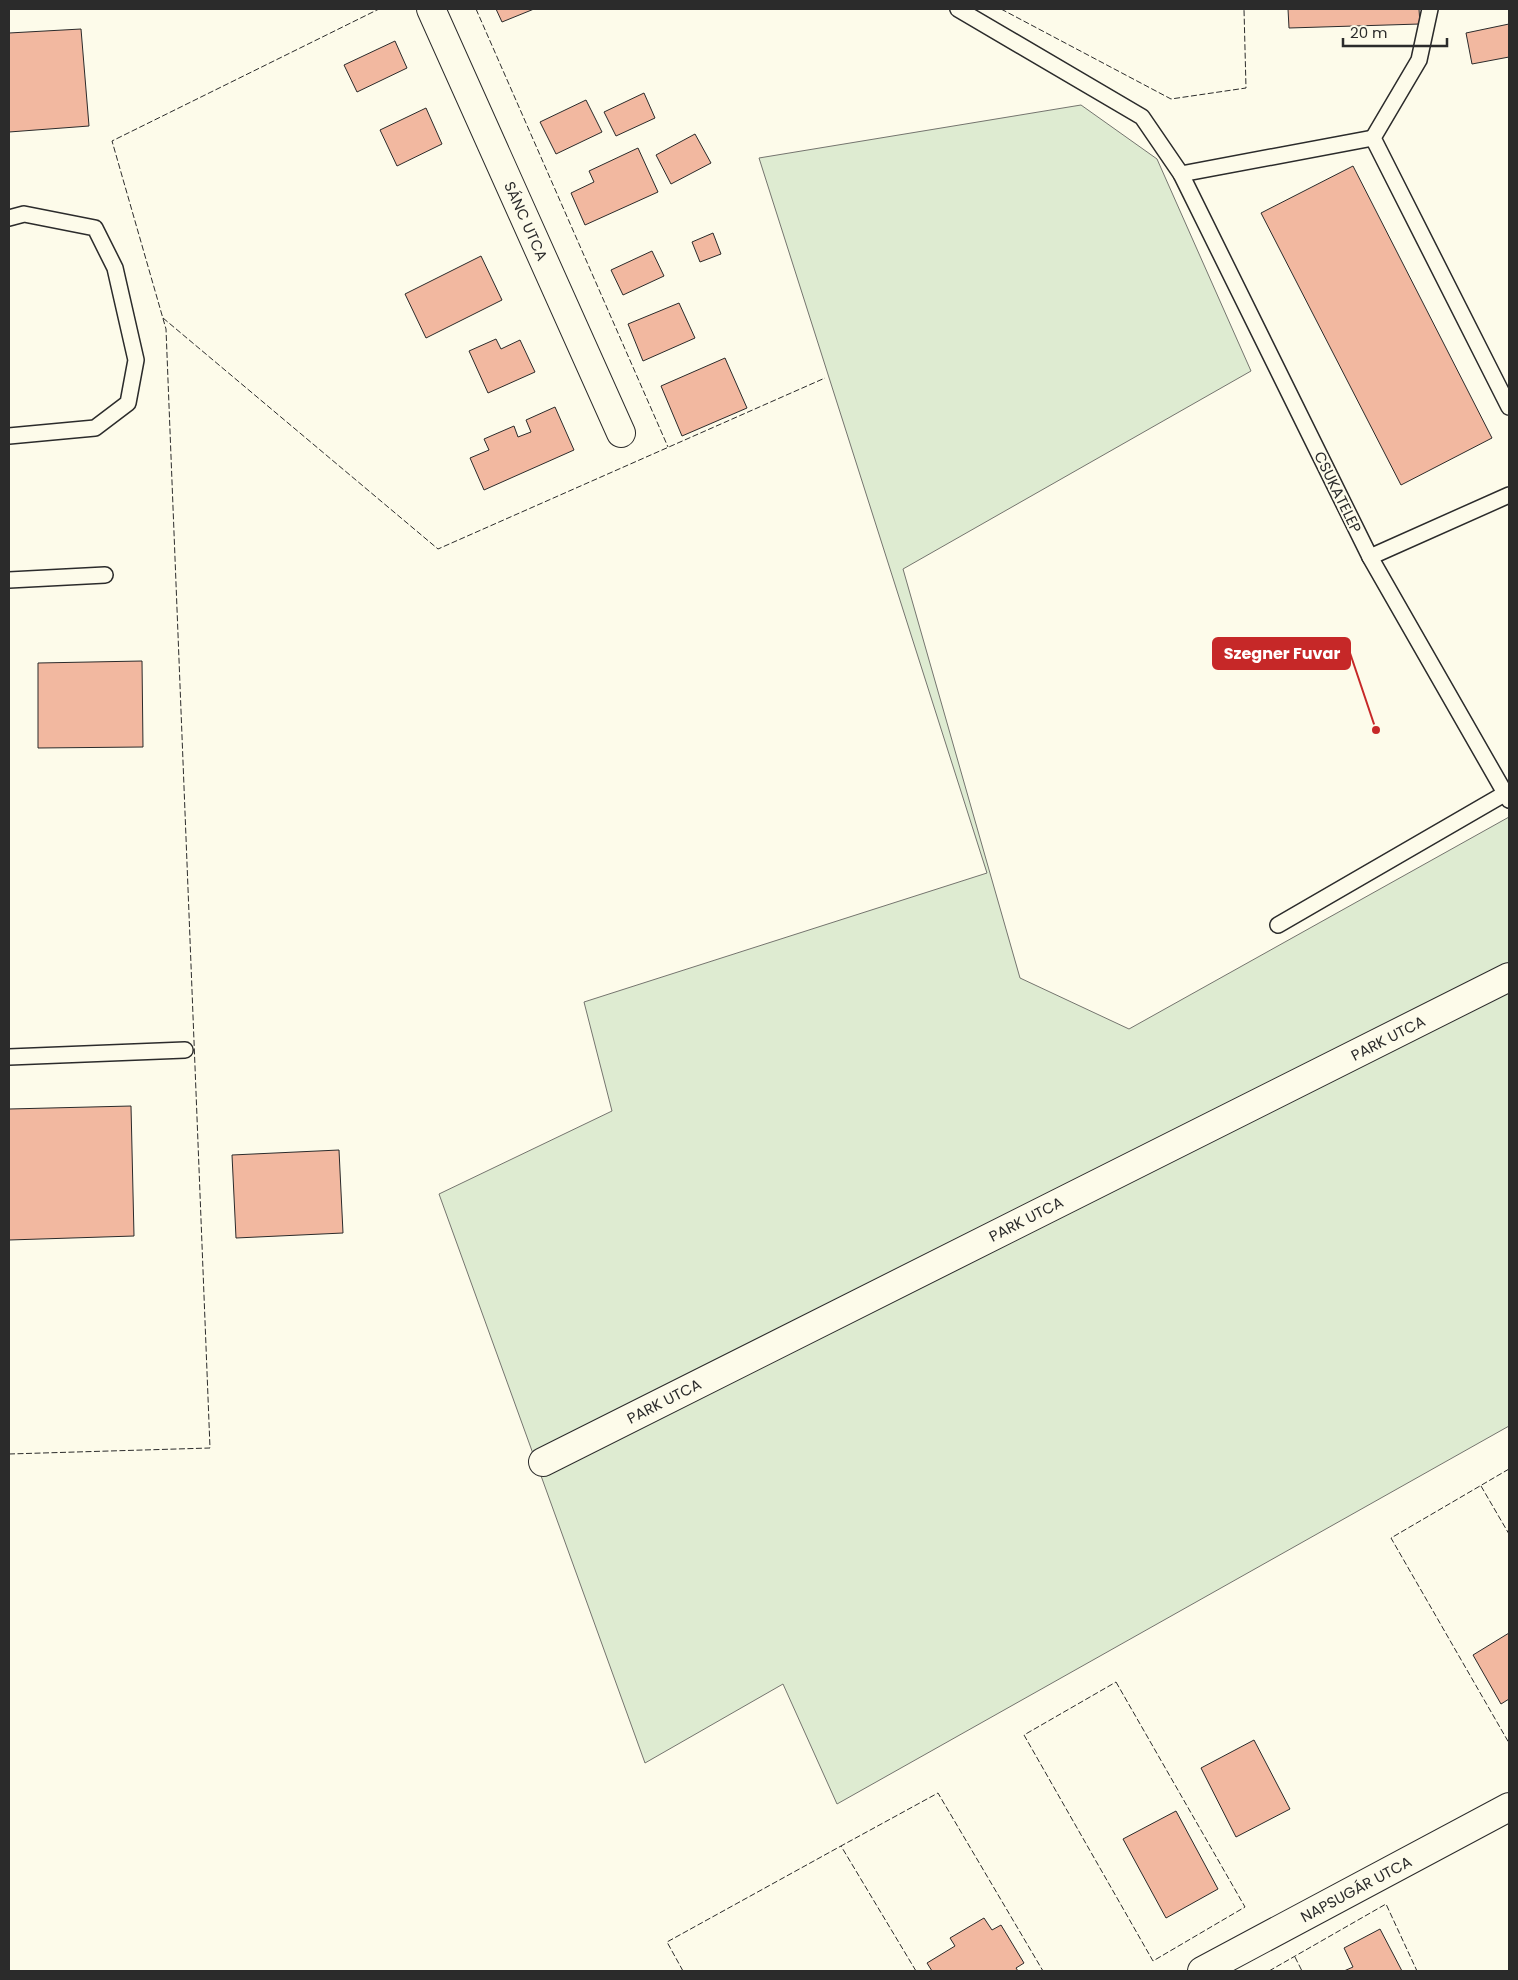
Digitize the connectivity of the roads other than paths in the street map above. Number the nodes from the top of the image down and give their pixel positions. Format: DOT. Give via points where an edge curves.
graph roads {
  1 [pos="431,9"];
  2 [pos="958,9"];
  3 [pos="1430,9"];
  4 [pos="1373,138"];
  5 [pos="1182,174"];
  6 [pos="9,218"];
  7 [pos="1509,407"];
  8 [pos="621,433"];
  9 [pos="9,436"];
  10 [pos="1509,494"];
  11 [pos="1370,557"];
  12 [pos="105,575"];
  13 [pos="9,580"];
  14 [pos="1508,797"];
  15 [pos="1278,925"];
  16 [pos="1509,977"];
  17 [pos="186,1050"];
  18 [pos="9,1057"];
  19 [pos="543,1462"];
  20 [pos="1509,1807"];
  21 [pos="1202,1971"];
  1 -- 8 [label="street, SÁNC UTCA"];
  2 -- 5 [label="lane, CSUKATELEP" via="1142,116"];
  3 -- 4 [label="lane" via="1419,60"];
  4 -- 5 [label="lane"];
  4 -- 7 [label="lane"];
  5 -- 11 [label="lane, CSUKATELEP"];
  6 -- 9 [label="lane" via="24,214 95,228 115,268 136,360 128,403 95,428"];
  10 -- 11 [label="lane"];
  11 -- 14 [label="lane, CSUKATELEP"];
  12 -- 13 [label="lane"];
  14 -- 15 [label="lane"];
  16 -- 19 [label="street, PARK UTCA"];
  17 -- 18 [label="lane"];
  20 -- 21 [label="street, NAPSUGÁR UTCA"];
}
